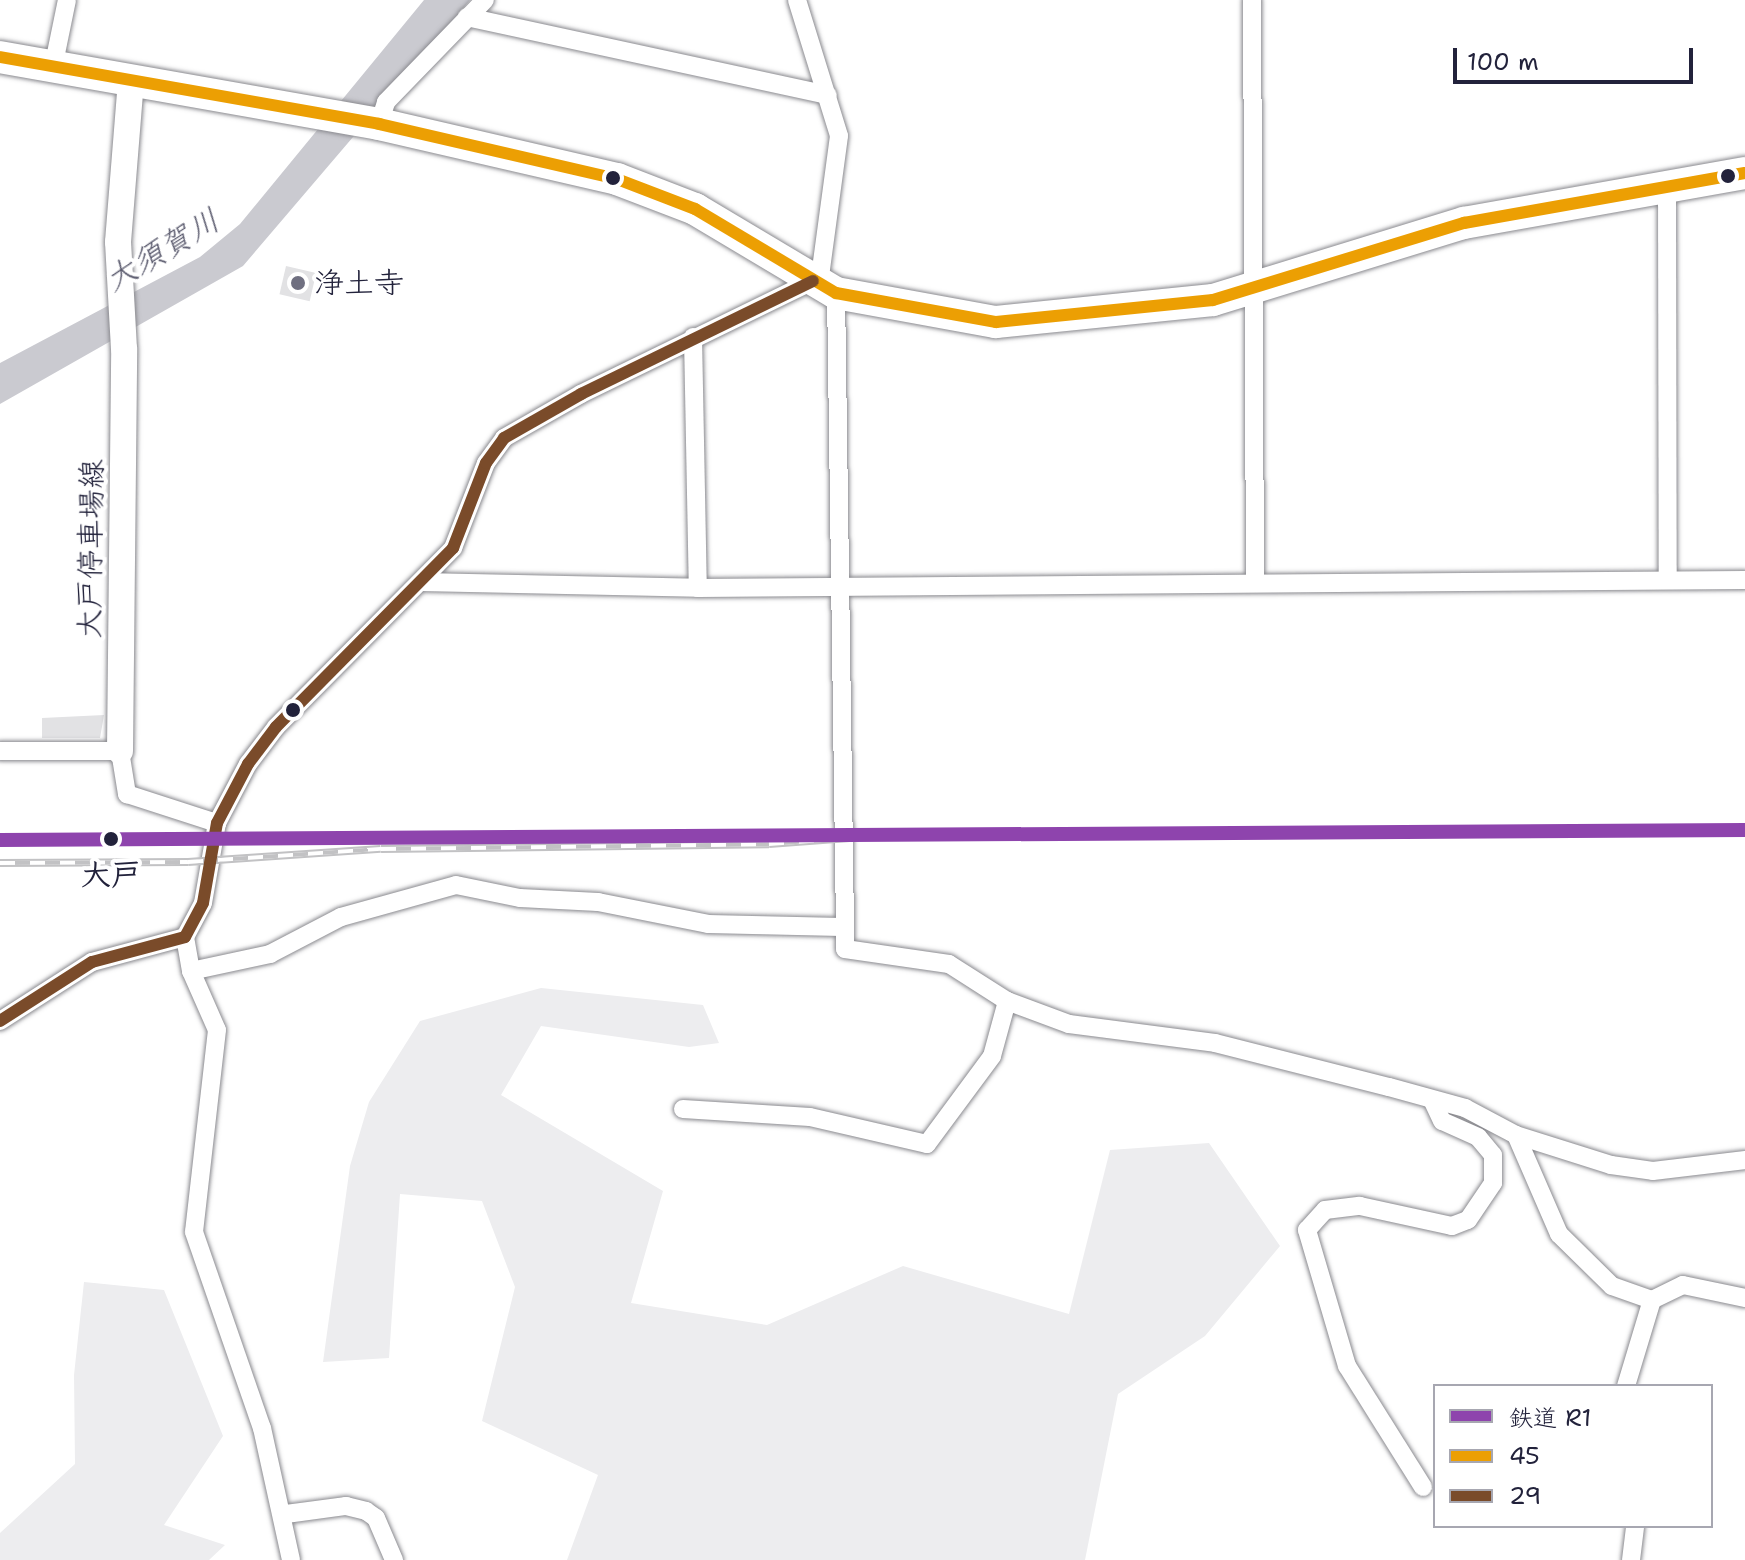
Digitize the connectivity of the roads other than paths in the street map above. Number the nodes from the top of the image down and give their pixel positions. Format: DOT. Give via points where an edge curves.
graph roads {
  1 [pos="67,0"];
  2 [pos="485,0"];
  3 [pos="797,0"];
  4 [pos="1252,0"];
  5 [pos="467,17"];
  6 [pos="0,57"];
  7 [pos="53,68"];
  8 [pos="131,82"];
  9 [pos="828,95"];
  10 [pos="374,123"];
  11 [pos="1745,173"];
  12 [pos="1667,186"];
  13 [pos="823,286"];
  14 [pos="1249,293"];
  15 [pos="693,337"];
  16 [pos="1668,580"];
  17 [pos="1745,580"];
  18 [pos="421,582"];
  19 [pos="1255,582"];
  20 [pos="842,586"];
  21 [pos="698,588"];
  22 [pos="0,751"];
  23 [pos="120,751"];
  24 [pos="217,823"];
  25 [pos="845,927"];
  26 [pos="185,937"];
  27 [pos="191,971"];
  28 [pos="1007,1001"];
  29 [pos="0,1021"];
  30 [pos="1433,1102"];
  31 [pos="683,1109"];
  32 [pos="1516,1135"];
  33 [pos="1745,1160"];
  34 [pos="1745,1298"];
  35 [pos="1652,1300"];
  36 [pos="1627,1384"];
  37 [pos="1423,1487"];
  38 [pos="286,1514"];
  39 [pos="1635,1528"];
  40 [pos="291,1560"];
  41 [pos="394,1560"];
  42 [pos="1631,1560"];
  1 -- 7 [label="street"];
  2 -- 5 [label="street"];
  3 -- 9 [label="street"];
  4 -- 14 [label="street"];
  5 -- 9 [label="street"];
  5 -- 10 [label="street" via="386,102"];
  6 -- 7 [label="highway"];
  7 -- 8 [label="highway"];
  8 -- 10 [label="highway"];
  8 -- 23 [label="main road, 大戸停車場線" via="119,288 124,349"];
  9 -- 13 [label="street" via="839,167"];
  10 -- 13 [label="highway" via="657,191"];
  11 -- 12 [label="highway"];
  12 -- 14 [label="highway" via="1464,223"];
  12 -- 16 [label="street"];
  13 -- 14 [label="highway" via="916,312 1018,323"];
  13 -- 15 [label="street"];
  13 -- 20 [label="street"];
  14 -- 19 [label="street"];
  15 -- 18 [label="street" via="504,438 486,463 465,528"];
  15 -- 21 [label="street"];
  16 -- 17 [label="street"];
  16 -- 19 [label="street"];
  18 -- 21 [label="street"];
  18 -- 24 [label="street" via="276,727"];
  19 -- 20 [label="street"];
  20 -- 21 [label="street"];
  20 -- 25 [label="street"];
  22 -- 23 [label="street"];
  23 -- 24 [label="street" via="127,794"];
  24 -- 26 [label="street" via="203,903"];
  25 -- 27 [label="street" via="708,924 585,900 520,898 456,885 341,917 270,954"];
  25 -- 28 [label="street" via="845,949 949,964"];
  26 -- 27 [label="street"];
  26 -- 29 [label="street" via="92,962"];
  27 -- 38 [label="street" via="217,1030 218,1064 194,1232"];
  28 -- 30 [label="street" via="1069,1024 1215,1043"];
  28 -- 31 [label="street" via="992,1056 927,1144 810,1117"];
  30 -- 32 [label="street" via="1465,1108"];
  30 -- 37 [label="street" via="1442,1121 1478,1137 1493,1155 1493,1183 1468,1220 1452,1226 1360,1206 1325,1210 1307,1230 1347,1366"];
  32 -- 33 [label="street" via="1653,1171"];
  32 -- 35 [label="street" via="1559,1234 1578,1258 1612,1286"];
  34 -- 35 [label="street" via="1683,1285"];
  35 -- 36 [label="street"];
  38 -- 40 [label="street"];
  38 -- 41 [label="street" via="346,1506 366,1511 376,1518"];
  39 -- 42 [label="street"];
}
